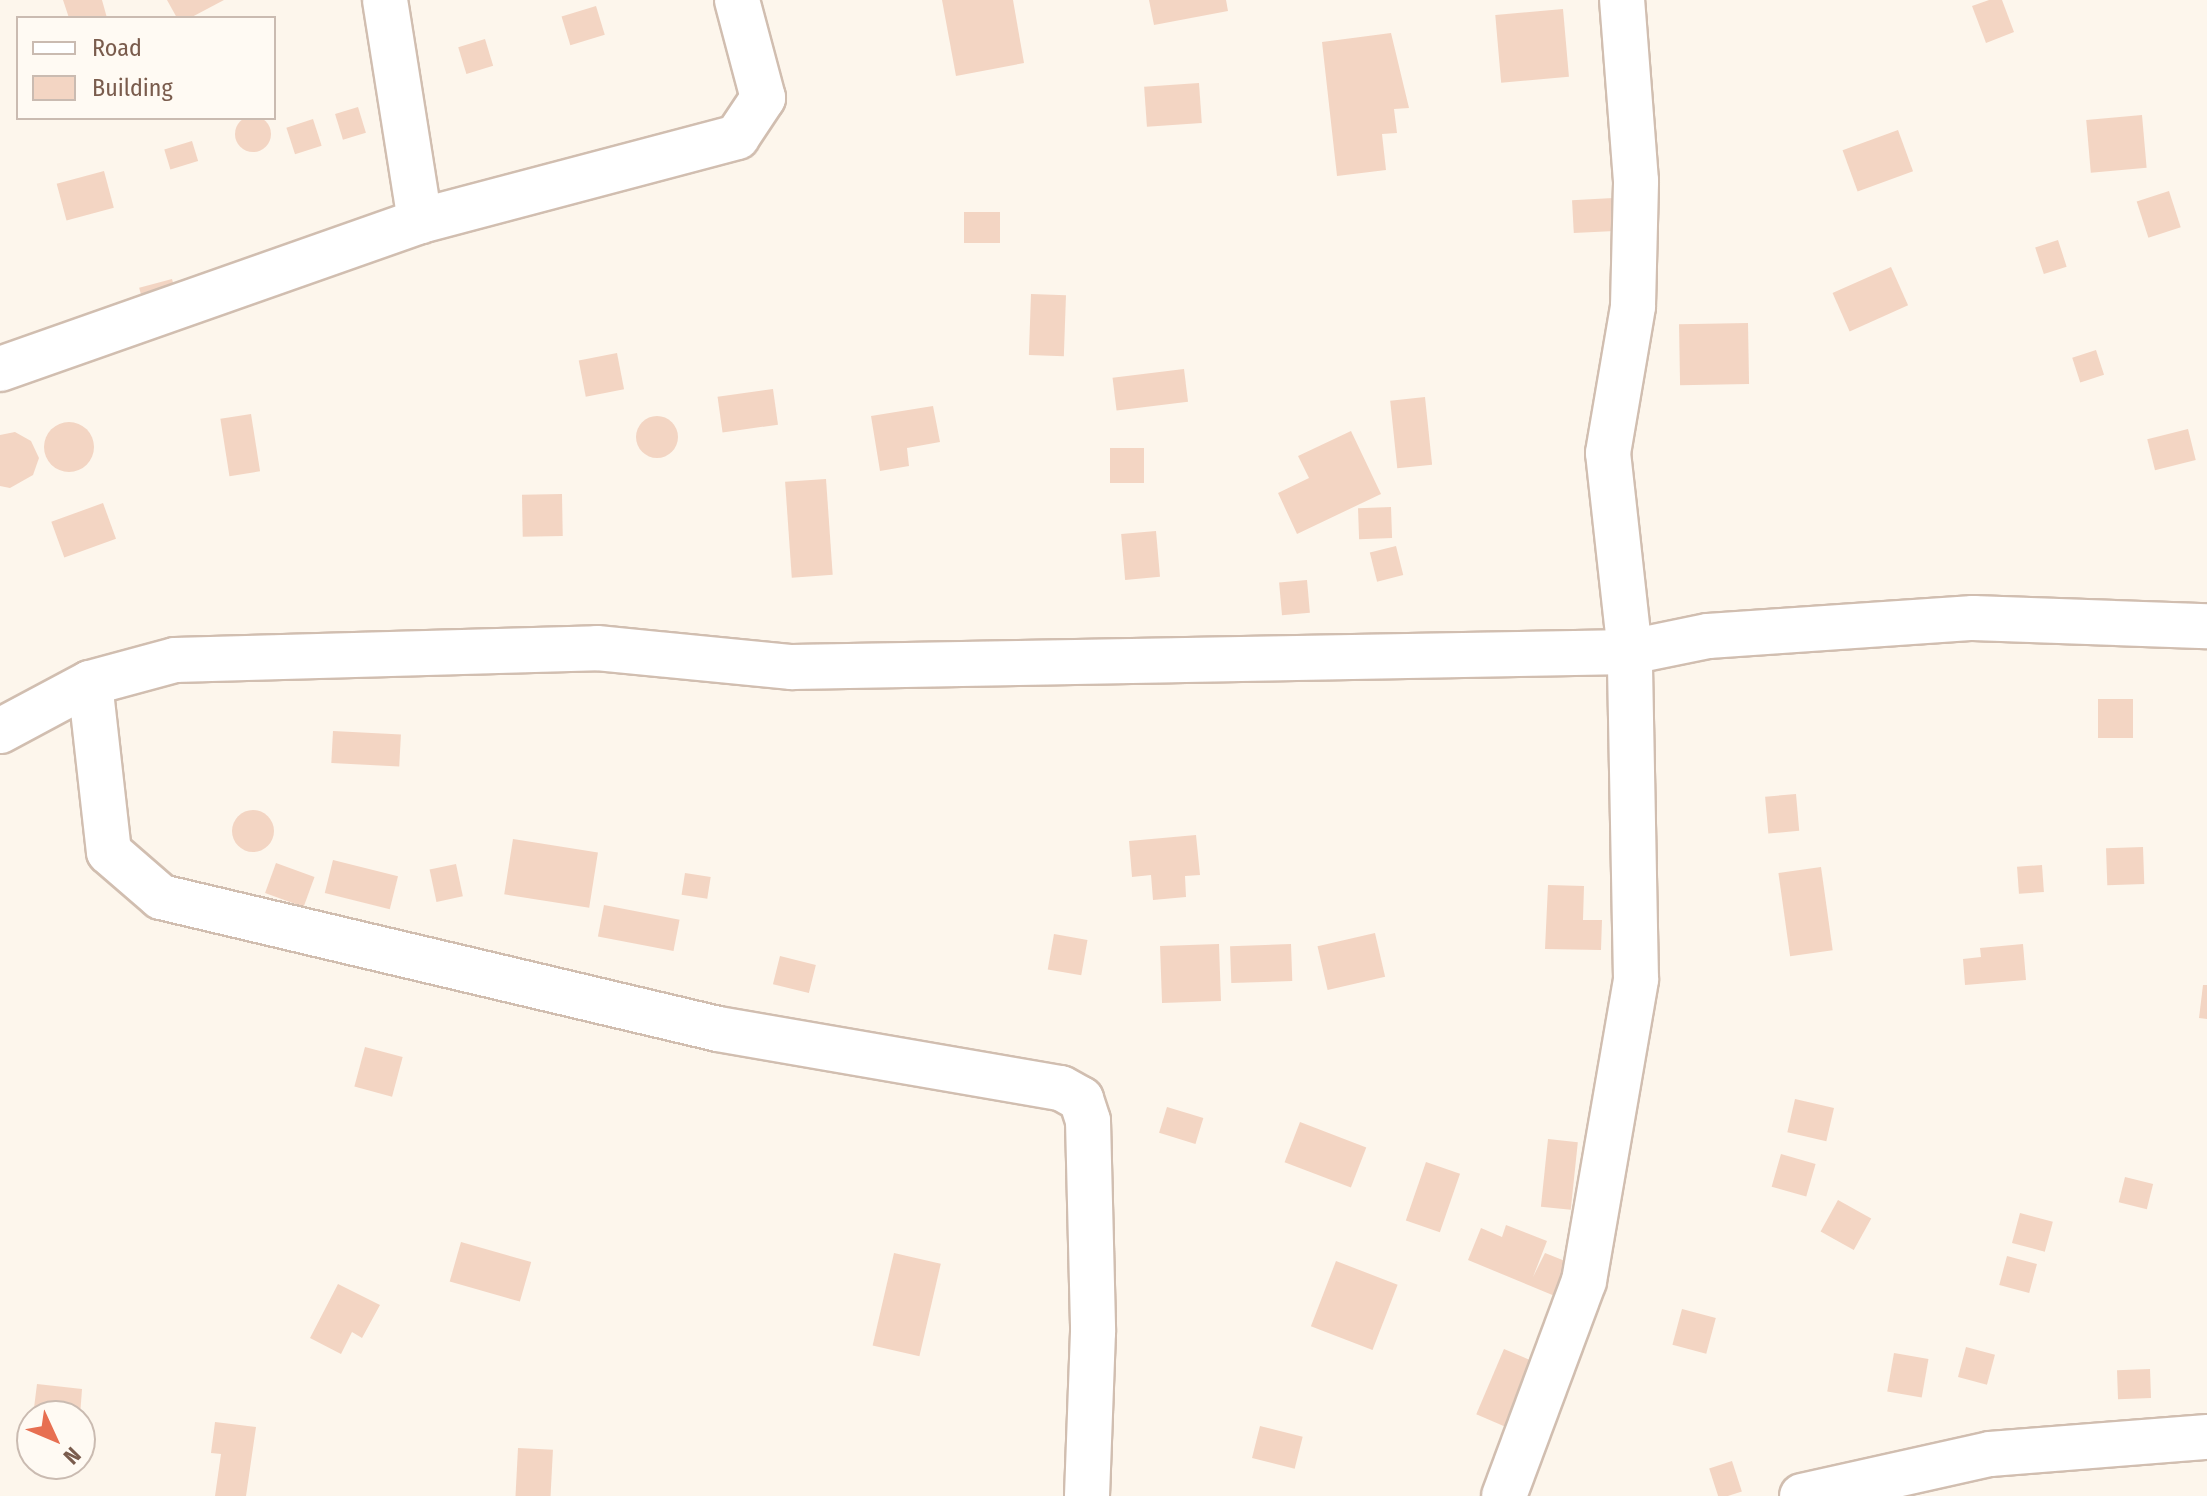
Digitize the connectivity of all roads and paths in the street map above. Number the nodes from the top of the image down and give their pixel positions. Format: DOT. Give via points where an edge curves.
graph roads {
  1 [pos="385,0"];
  2 [pos="737,0"];
  3 [pos="1622,0"];
  4 [pos="420,221"];
  5 [pos="0,369"];
  6 [pos="2207,626"];
  7 [pos="1630,652"];
  8 [pos="90,683"];
  9 [pos="0,731"];
  10 [pos="2207,1437"];
  11 [pos="1087,1496"];
  12 [pos="1504,1496"];
  13 [pos="1802,1496"];
  1 -- 4 [label="street"];
  2 -- 4 [label="street" via="763,98 737,137"];
  3 -- 7 [label="street" via="1636,181 1633,306 1608,453"];
  4 -- 5 [label="street"];
  6 -- 7 [label="street" via="1973,618 1708,636"];
  7 -- 8 [label="street" via="792,667 597,648 175,660"];
  7 -- 12 [label="street" via="1636,979 1584,1281"];
  8 -- 9 [label="street"];
  8 -- 11 [label="street" via="109,852 161,897 718,1029 1061,1088 1081,1099 1088,1121 1093,1332"];
  10 -- 13 [label="street" via="1990,1454"];
}
